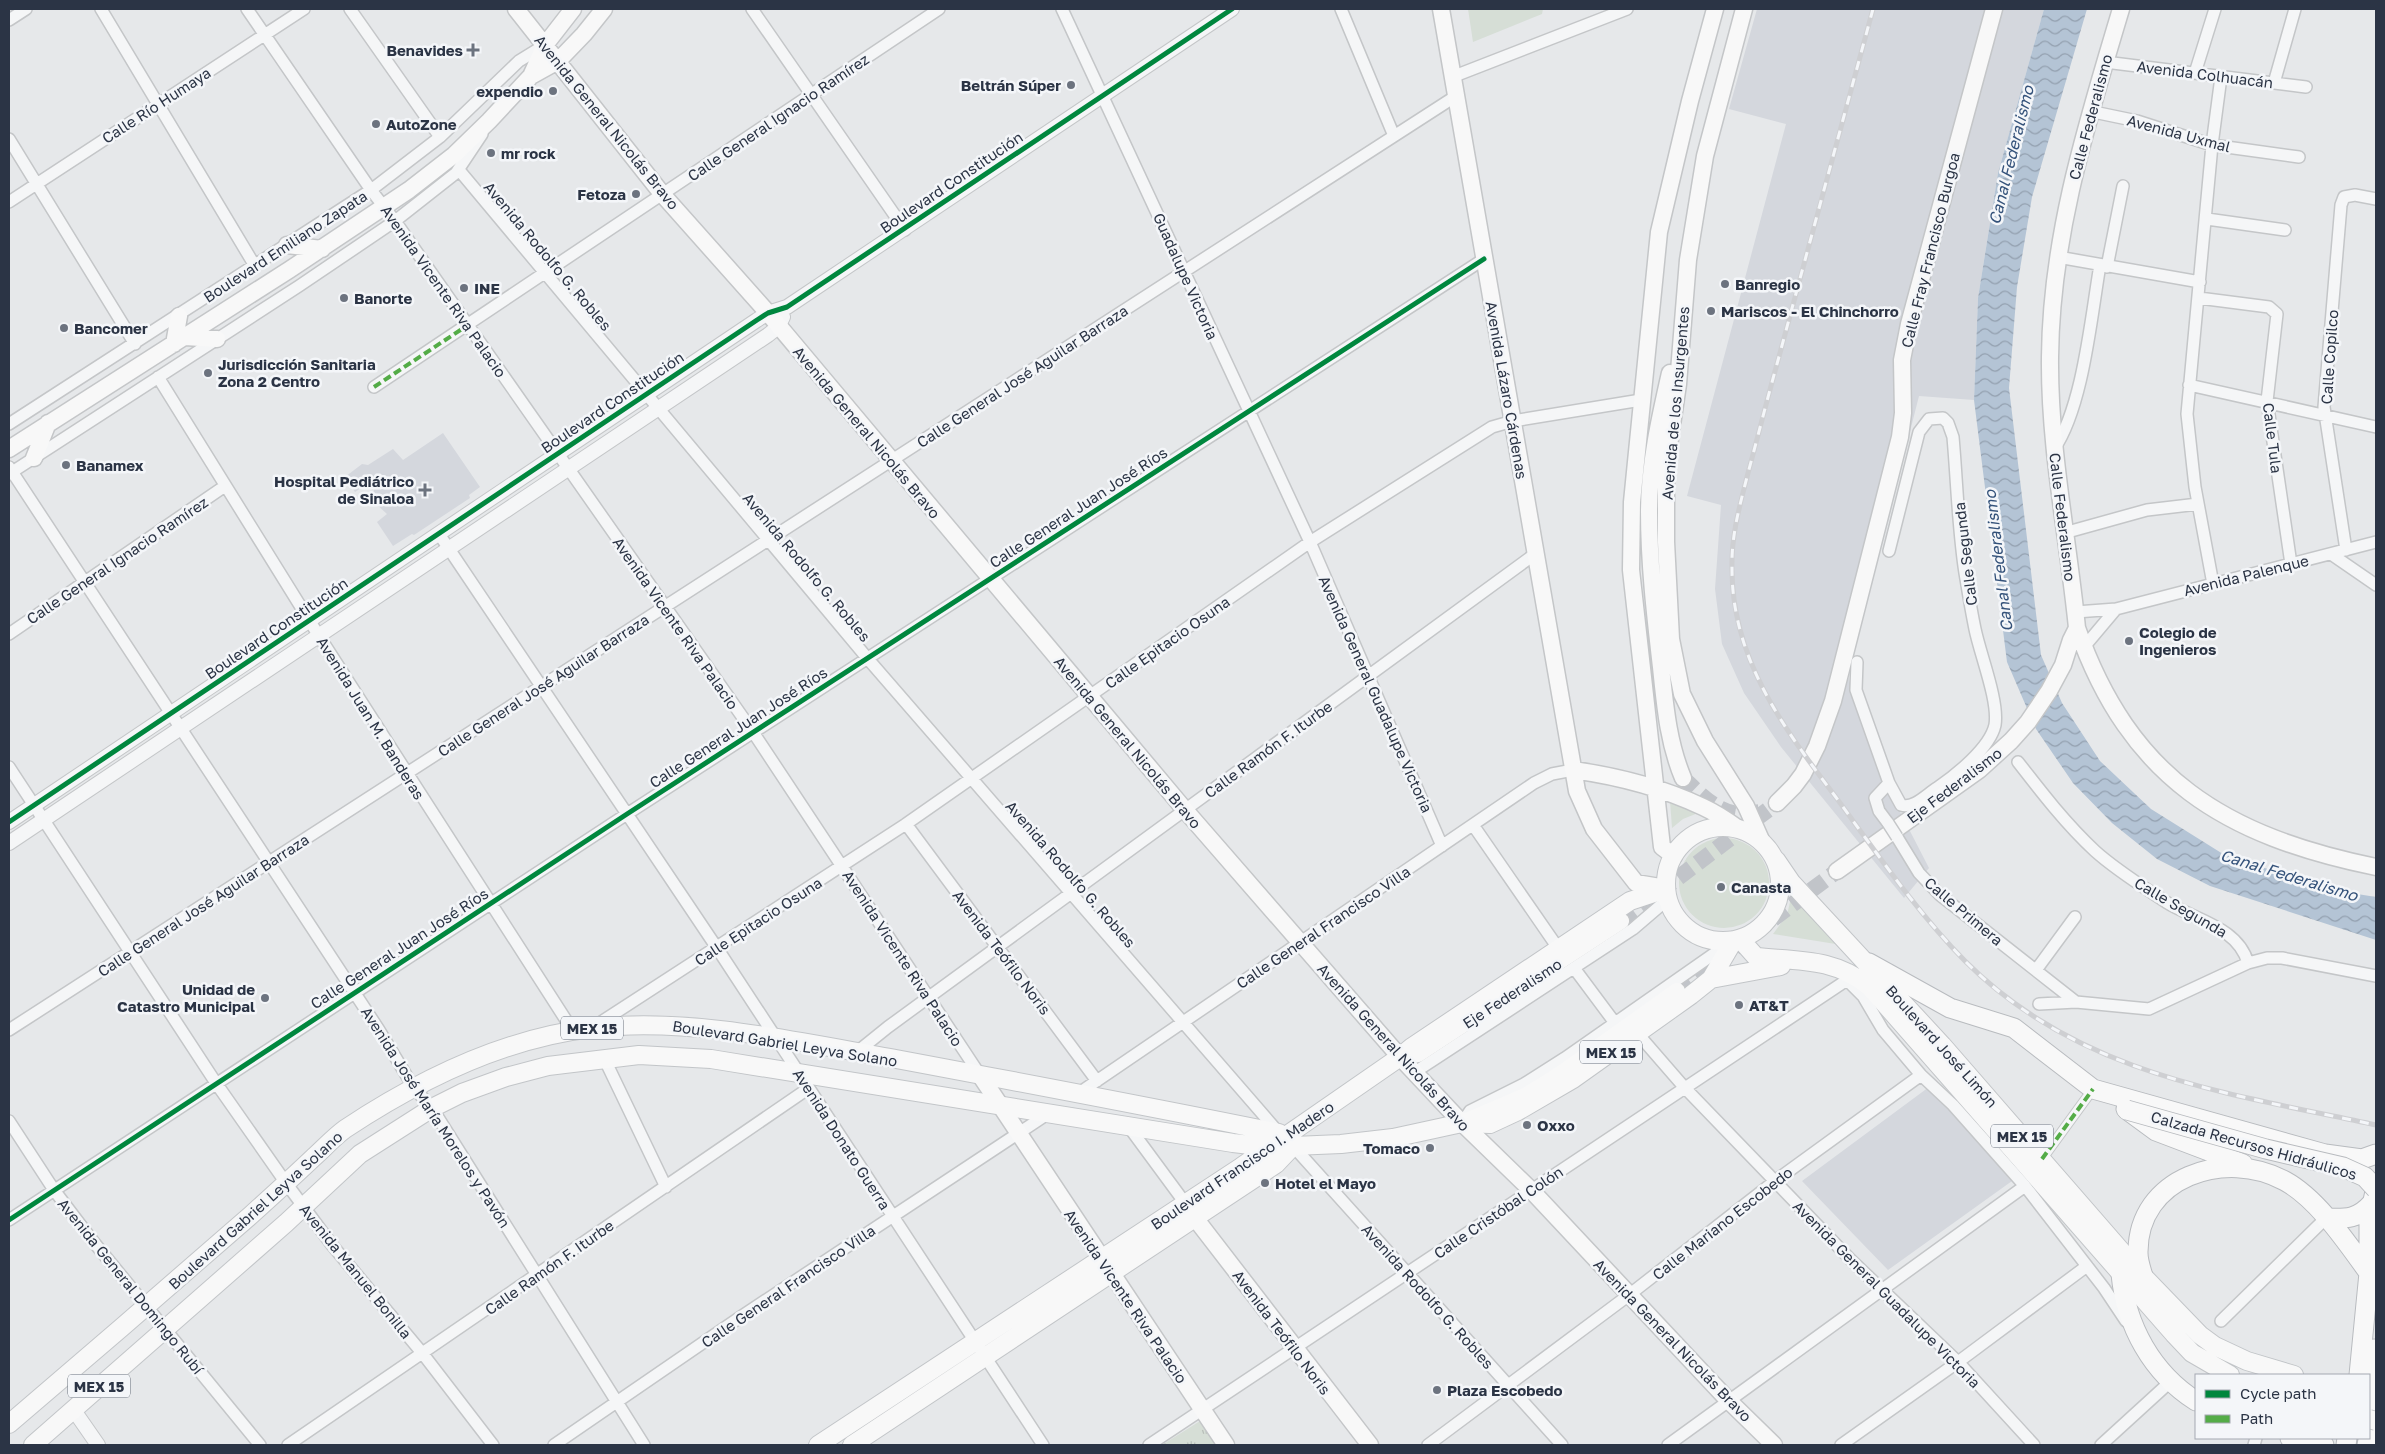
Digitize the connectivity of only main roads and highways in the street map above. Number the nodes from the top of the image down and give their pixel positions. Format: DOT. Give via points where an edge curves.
graph roads {
  1 [pos="516,9"];
  2 [pos="573,9"];
  3 [pos="604,9"];
  4 [pos="1441,9"];
  5 [pos="1715,9"];
  6 [pos="1744,9"];
  7 [pos="1994,9"];
  8 [pos="2121,9"];
  9 [pos="545,45"];
  10 [pos="558,61"];
  11 [pos="531,76"];
  12 [pos="287,245"];
  13 [pos="322,249"];
  14 [pos="1684,311"];
  15 [pos="179,316"];
  16 [pos="217,339"];
  17 [pos="180,341"];
  18 [pos="48,423"];
  19 [pos="9,449"];
  20 [pos="34,458"];
  21 [pos="2077,632"];
  22 [pos="1572,770"];
  23 [pos="1683,778"];
  24 [pos="1655,790"];
  25 [pos="1777,803"];
  26 [pos="1739,829"];
  27 [pos="1762,842"];
  28 [pos="1674,856"];
  29 [pos="1776,860"];
  30 [pos="2376,867"];
  31 [pos="1836,871"];
  32 [pos="1667,892"];
  33 [pos="1621,921"];
  34 [pos="1737,939"];
  35 [pos="1809,962"];
  36 [pos="1869,963"];
  37 [pos="1710,979"];
  38 [pos="1677,991"];
  39 [pos="1863,996"];
  40 [pos="1400,1057"];
  41 [pos="980,1075"];
  42 [pos="2093,1090"];
  43 [pos="1971,1101"];
  44 [pos="1001,1107"];
  45 [pos="2122,1108"];
  46 [pos="1462,1124"];
  47 [pos="1286,1139"];
  48 [pos="2190,1145"];
  49 [pos="1268,1147"];
  50 [pos="2376,1154"];
  51 [pos="2251,1167"];
  52 [pos="2189,1175"];
  53 [pos="2375,1193"];
  54 [pos="1195,1218"];
  55 [pos="2326,1218"];
  56 [pos="1102,1258"];
  57 [pos="1111,1273"];
  58 [pos="2369,1273"];
  59 [pos="2121,1274"];
  60 [pos="2142,1276"];
  61 [pos="2376,1328"];
  62 [pos="2228,1374"];
  63 [pos="2291,1374"];
  64 [pos="2359,1374"];
  65 [pos="2195,1400"];
  66 [pos="2374,1402"];
  67 [pos="9,1424"];
  68 [pos="2370,1427"];
  69 [pos="2295,1439"];
  70 [pos="33,1445"];
  71 [pos="818,1445"];
  72 [pos="852,1445"];
  73 [pos="1226,1445"];
  74 [pos="1370,1445"];
  75 [pos="1774,1445"];
  76 [pos="2324,1445"];
  77 [pos="2372,1445"];
  1 -- 9 [label="main road, Avenida General Nicolás Bravo"];
  2 -- 9 [label="main road, Boulevard Emiliano Zapata"];
  3 -- 10 [label="main road, Boulevard Emiliano Zapata"];
  4 -- 22 [label="main road, Avenida Lázaro Cárdenas"];
  5 -- 24 [label="main road" via="1659,232 1632,502 1632,570"];
  6 -- 14 [label="main road, Avenida de los Insurgentes" via="1705,156 1688,260"];
  7 -- 25 [label="main road, Calle Fray Francisco Burgoa" via="1907,333 1902,360 1900,437 1833,701 1817,746 1799,780"];
  8 -- 21 [label="main road, Calle Federalismo" via="2089,111 2066,205 2058,257 2050,358 2054,449"];
  9 -- 10 [label="main road, Avenida General Nicolás Bravo"];
  9 -- 11 [label="main road, Boulevard Emiliano Zapata"];
  10 -- 11 [label="main road, Boulevard Emiliano Zapata"];
  10 -- 40 [label="main road, Avenida General Nicolás Bravo" via="663,194 768,313 1185,810"];
  11 -- 13 [label="main road, Boulevard Emiliano Zapata" via="436,170"];
  12 -- 13 [label="main road"];
  13 -- 17 [label="main road, Boulevard Emiliano Zapata"];
  14 -- 23 [label="main road" via="1662,408 1649,510 1652,574 1668,728"];
  14 -- 27 [label="main road, Avenida de los Insurgentes" via="1665,488 1671,639 1680,686 1690,712 1746,806"];
  15 -- 17 [label="main road"];
  16 -- 17 [label="main road"];
  17 -- 18 [label="main road, Boulevard Emiliano Zapata"];
  18 -- 19 [label="main road, Boulevard Emiliano Zapata"];
  18 -- 20 [label="main road"];
  21 -- 30 [label="main road, Calle Federalismo" via="2116,710 2149,755 2177,784 2227,818 2294,847"];
  21 -- 31 [label="main road, Eje Federalismo" via="2049,691 2011,741 1979,770"];
  22 -- 24 [label="main road" via="1604,774"];
  22 -- 32 [label="main road, Avenida Lázaro Cárdenas" via="1588,818 1612,852 1636,882"];
  24 -- 26 [label="main road" via="1703,807"];
  24 -- 28 [label="main road" via="1662,847"];
  26 -- 27 [label="main road"];
  26 -- 28 [label="main road" via="1720,827 1702,831 1686,841"];
  27 -- 29 [label="main road"];
  28 -- 32 [label="main road" via="1667,872"];
  29 -- 34 [label="main road" via="1780,892 1776,908 1754,932"];
  29 -- 36 [label="main road, Boulevard José Limón / MEX 15" via="1791,882"];
  32 -- 34 [label="main road" via="1674,914 1698,936 1713,940"];
  32 -- 40 [label="main road, Boulevard Francisco I. Madero" via="1630,901"];
  33 -- 40 [label="main road, Eje Federalismo" via="1418,1054"];
  34 -- 35 [label="main road, Boulevard José Limón / MEX 15" via="1756,957"];
  34 -- 37 [label="main road, Boulevard Gabriel Leyva Solano / MEX 15"];
  35 -- 37 [label="main road"];
  35 -- 43 [label="main road, Boulevard José Limón / MEX 15" via="1846,970 1870,987"];
  36 -- 42 [label="highway, Calzada Recursos Hidráulicos" via="1950,1008 2014,1028"];
  36 -- 60 [label="main road, Boulevard José Limón / MEX 15"];
  37 -- 46 [label="main road, Boulevard Gabriel Leyva Solano / MEX 15" via="1638,1034 1518,1111 1490,1124"];
  38 -- 46 [label="main road" via="1562,1073 1507,1105"];
  39 -- 43 [label="main road" via="1891,1022 1939,1077"];
  40 -- 46 [label="main road, Avenida General Nicolás Bravo"];
  40 -- 47 [label="main road, Boulevard Francisco I. Madero"];
  41 -- 44 [label="main road, Avenida Vicente Riva Palacio"];
  41 -- 47 [label="main road, Boulevard Gabriel Leyva Solano / MEX 15" via="1079,1093"];
  41 -- 67 [label="main road, Boulevard Gabriel Leyva Solano / MEX 15" via="857,1052 673,1025 593,1028 499,1050 445,1072 341,1131 286,1183"];
  42 -- 45 [label="highway, Calzada Recursos Hidráulicos"];
  42 -- 50 [label="highway, Calzada Recursos Hidráulicos" via="2349,1158 2368,1158"];
  43 -- 59 [label="main road, Boulevard José Limón / MEX 15"];
  44 -- 49 [label="main road, Boulevard Gabriel Leyva Solano / MEX 15"];
  44 -- 56 [label="main road, Avenida Vicente Riva Palacio"];
  44 -- 70 [label="main road, Boulevard Gabriel Leyva Solano / MEX 15" via="804,1082 711,1059 639,1055 604,1058 548,1066 506,1077 432,1108 360,1154"];
  45 -- 48 [label="highway" via="2152,1129"];
  45 -- 53 [label="highway, Calzada Recursos Hidráulicos, bridge" via="2343,1167 2365,1177"];
  46 -- 47 [label="main road, Boulevard Gabriel Leyva Solano / MEX 15" via="1393,1138 1341,1144"];
  46 -- 75 [label="main road, Avenida General Nicolás Bravo" via="1531,1190"];
  47 -- 49 [label="main road, Boulevard Gabriel Leyva Solano / MEX 15"];
  47 -- 54 [label="main road, Boulevard Francisco I. Madero" via="1276,1164"];
  48 -- 51 [label="highway"];
  48 -- 52 [label="highway" via="2194,1158"];
  49 -- 56 [label="main road, Boulevard Francisco I. Madero"];
  51 -- 52 [label="highway" via="2205,1169"];
  51 -- 55 [label="highway" via="2287,1182"];
  52 -- 60 [label="highway" via="2162,1195 2150,1209 2138,1254"];
  53 -- 55 [label="highway" via="2364,1212 2351,1219"];
  53 -- 58 [label="highway" via="2368,1232"];
  54 -- 57 [label="main road, Boulevard Francisco I. Madero"];
  54 -- 74 [label="main road, Avenida Teófilo Noris"];
  55 -- 58 [label="highway"];
  56 -- 57 [label="main road, Avenida Vicente Riva Palacio"];
  56 -- 71 [label="main road, Boulevard Francisco I. Madero"];
  57 -- 72 [label="main road, Boulevard Francisco I. Madero"];
  57 -- 73 [label="main road, Avenida Vicente Riva Palacio"];
  58 -- 64 [label="highway"];
  59 -- 62 [label="main road, Boulevard José Limón / MEX 15" via="2192,1353"];
  59 -- 65 [label="highway" via="2123,1296 2151,1357 2168,1380"];
  60 -- 63 [label="main road, Boulevard José Limón / MEX 15" via="2215,1346 2247,1361"];
  61 -- 66 [label="highway"];
  66 -- 68 [label="highway"];
  66 -- 77 [label="highway"];
  69 -- 76 [label="highway"];
}
